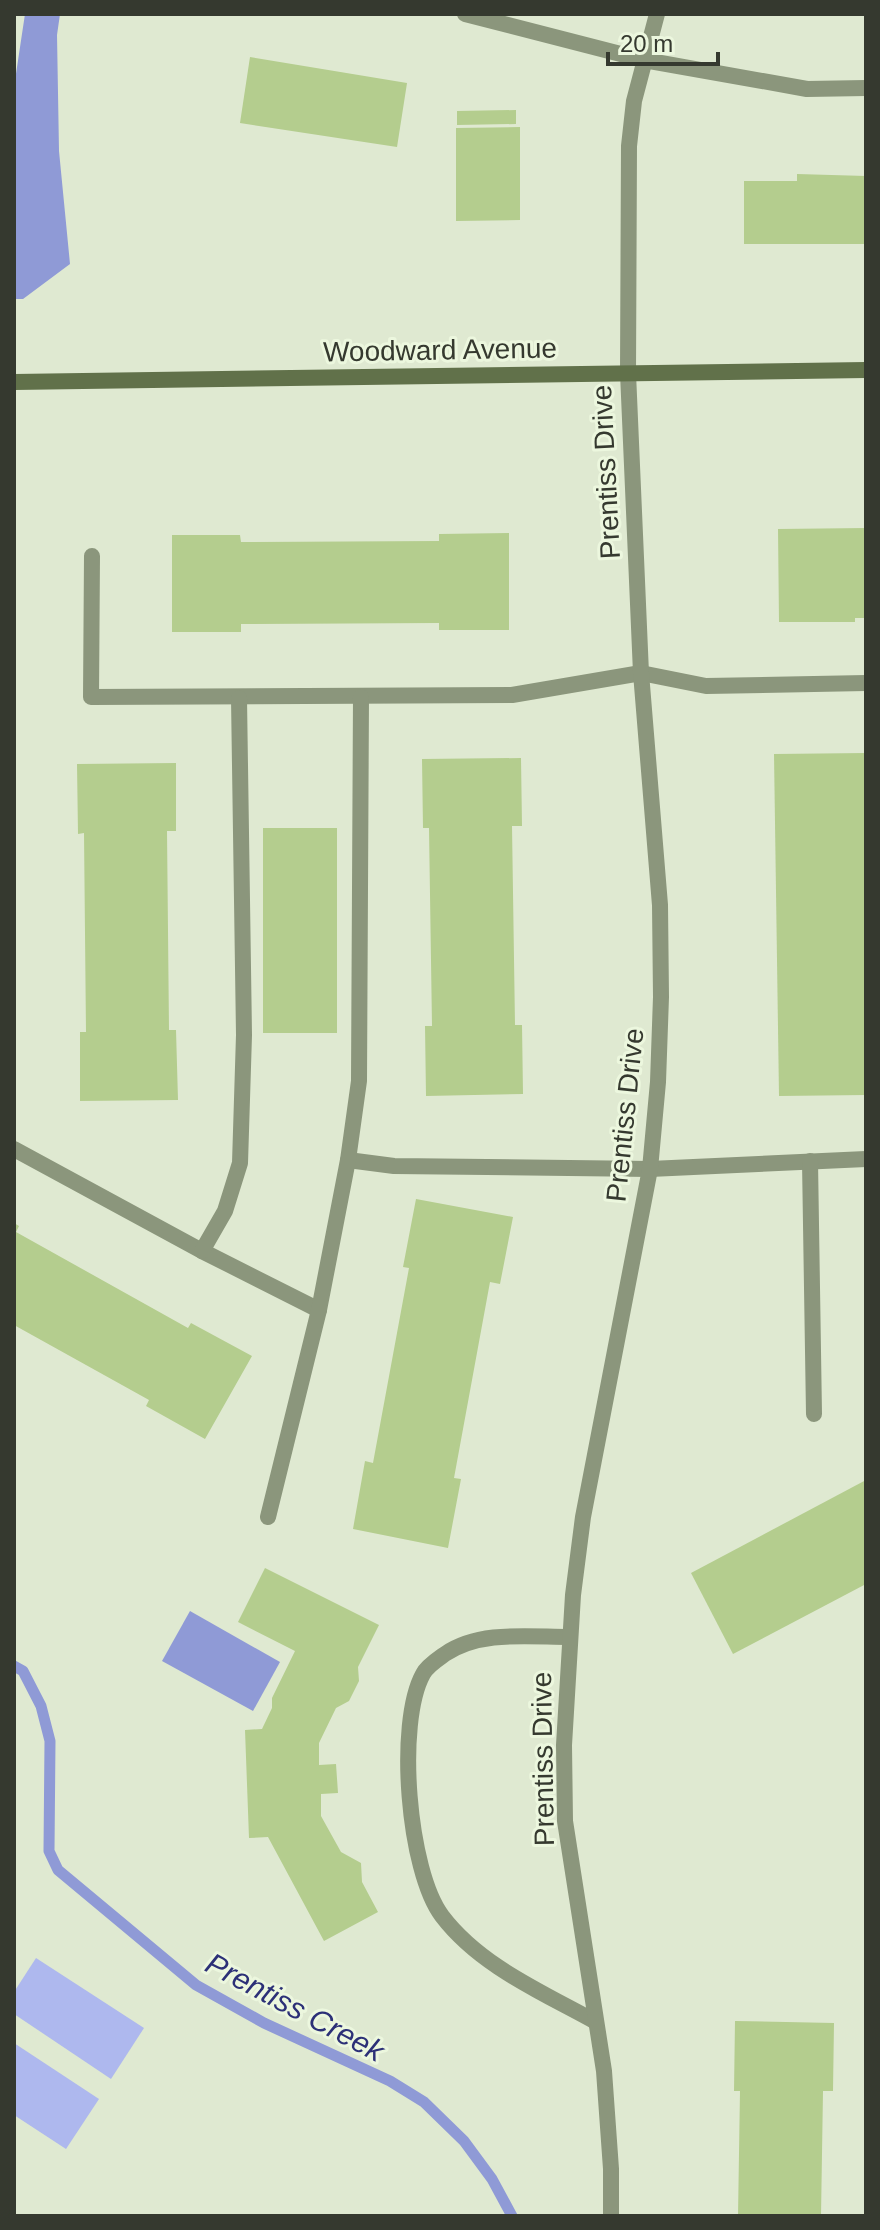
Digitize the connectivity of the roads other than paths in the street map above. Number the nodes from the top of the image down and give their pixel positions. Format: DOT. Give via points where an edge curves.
graph roads {
  1 [pos="465,14"];
  2 [pos="657,14"];
  3 [pos="644,60"];
  4 [pos="866,88"];
  5 [pos="866,370"];
  6 [pos="628,373"];
  7 [pos="14,382"];
  8 [pos="92,556"];
  9 [pos="641,673"];
  10 [pos="866,683"];
  11 [pos="361,697"];
  12 [pos="239,698"];
  13 [pos="14,1149"];
  14 [pos="866,1159"];
  15 [pos="348,1160"];
  16 [pos="810,1161"];
  17 [pos="650,1169"];
  18 [pos="202,1251"];
  19 [pos="319,1310"];
  20 [pos="814,1414"];
  21 [pos="268,1517"];
  22 [pos="570,1637"];
  23 [pos="596,2022"];
  24 [pos="611,2216"];
  1 -- 3 [label="street"];
  2 -- 3 [label="street, Prentiss Drive"];
  3 -- 4 [label="street" via="807,89"];
  3 -- 6 [label="street, Prentiss Drive" via="629,146"];
  5 -- 6 [label="main road, Woodward Avenue"];
  6 -- 7 [label="main road, Woodward Avenue"];
  6 -- 9 [label="street, Prentiss Drive"];
  8 -- 12 [label="street" via="91,697"];
  9 -- 10 [label="street" via="706,686"];
  9 -- 11 [label="street" via="512,695"];
  9 -- 17 [label="street, Prentiss Drive" via="660,905 658,1082"];
  11 -- 12 [label="street"];
  11 -- 15 [label="street" via="359,1081"];
  12 -- 18 [label="street" via="244,1035 240,1163 225,1211"];
  13 -- 18 [label="street"];
  14 -- 16 [label="street"];
  15 -- 17 [label="street" via="394,1166"];
  15 -- 19 [label="street"];
  16 -- 17 [label="street"];
  16 -- 20 [label="street"];
  17 -- 22 [label="street, Prentiss Drive" via="583,1517"];
  18 -- 19 [label="street"];
  19 -- 21 [label="street"];
  22 -- 23 [label="street, Prentiss Drive" via="565,1821"];
  22 -- 23 [label="street" via="471,1640 424,1671 409,1729 410,1807 418,1861 441,1914 487,1961"];
  23 -- 24 [label="street, Prentiss Drive" via="604,2071"];
}
